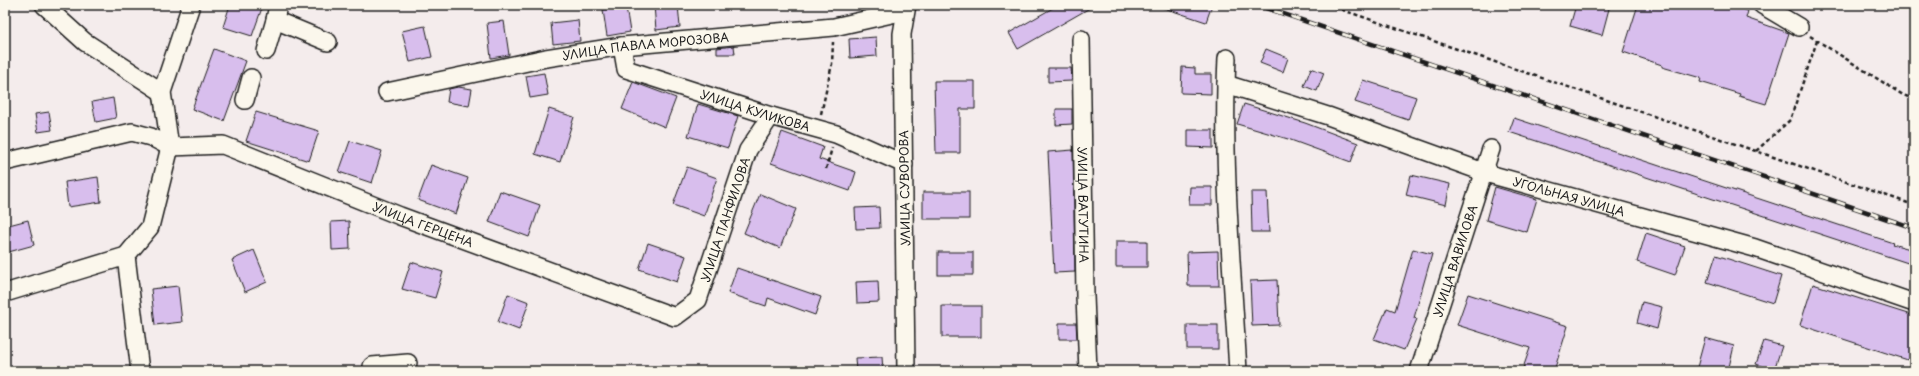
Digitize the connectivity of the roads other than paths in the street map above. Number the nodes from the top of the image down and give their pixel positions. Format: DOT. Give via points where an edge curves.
graph roads {
  1 [pos="44,5"];
  2 [pos="191,5"];
  3 [pos="1762,5"];
  4 [pos="906,8"];
  5 [pos="276,13"];
  6 [pos="1798,27"];
  7 [pos="1081,38"];
  8 [pos="328,42"];
  9 [pos="622,46"];
  10 [pos="266,50"];
  11 [pos="1227,58"];
  12 [pos="251,78"];
  13 [pos="1226,84"];
  14 [pos="162,92"];
  15 [pos="387,92"];
  16 [pos="245,100"];
  17 [pos="771,116"];
  18 [pos="170,147"];
  19 [pos="1490,149"];
  20 [pos="5,162"];
  21 [pos="904,164"];
  22 [pos="1483,171"];
  23 [pos="126,256"];
  24 [pos="5,293"];
  25 [pos="1914,303"];
  26 [pos="675,317"];
  27 [pos="408,363"];
  28 [pos="140,371"];
  29 [pos="372,371"];
  30 [pos="906,371"];
  31 [pos="1088,371"];
  32 [pos="1238,371"];
  33 [pos="1419,371"];
  1 -- 14 [label="street" via="85,42"];
  2 -- 14 [label="street"];
  3 -- 6 [label="street"];
  4 -- 9 [label="street, УЛИЦА ПАВЛА МОРОЗОВА" via="834,27"];
  4 -- 21 [label="street, УЛИЦА СУВОРОВА" via="902,34"];
  5 -- 8 [label="street"];
  5 -- 10 [label="street"];
  7 -- 31 [label="street, УЛИЦА ВАТУТИНА" via="1084,289"];
  9 -- 15 [label="street, УЛИЦА ПАВЛА МОРОЗОВА" via="546,58"];
  9 -- 17 [label="street, УЛИЦА КУЛИКОВА" via="626,69"];
  11 -- 13 [label="street"];
  12 -- 16 [label="street"];
  13 -- 22 [label="street, УГОЛЬНАЯ УЛИЦА" via="1328,116"];
  13 -- 32 [label="street" via="1228,191"];
  14 -- 18 [label="street"];
  17 -- 21 [label="street, УЛИЦА КУЛИКОВА" via="836,134"];
  17 -- 26 [label="street, УЛИЦА ПАНФИЛОВА" via="748,150 698,300"];
  18 -- 20 [label="street" via="151,137 132,132"];
  18 -- 23 [label="street" via="150,227"];
  18 -- 26 [label="street, УЛИЦА ГЕРЦЕНА" via="223,145 400,216"];
  19 -- 22 [label="street, УЛИЦА ВАВИЛОВА"];
  21 -- 30 [label="street, УЛИЦА СУВОРОВА"];
  22 -- 25 [label="street, УГОЛЬНАЯ УЛИЦА" via="1755,248"];
  22 -- 33 [label="street, УЛИЦА ВАВИЛОВА"];
  23 -- 24 [label="street"];
  23 -- 28 [label="street"];
  27 -- 29 [label="street" via="372,366"];
}
